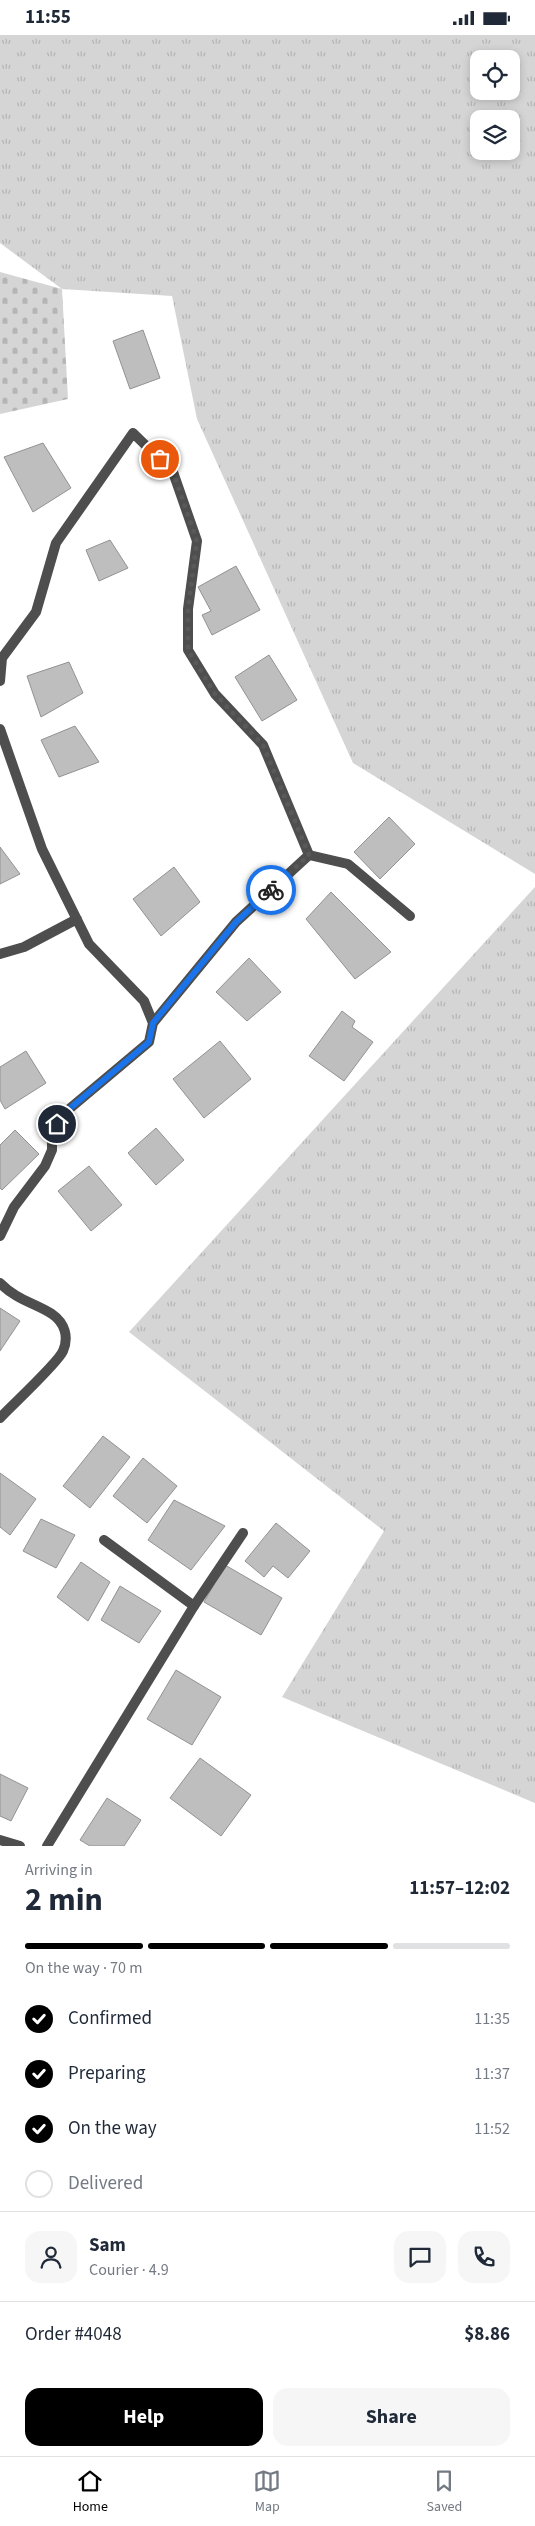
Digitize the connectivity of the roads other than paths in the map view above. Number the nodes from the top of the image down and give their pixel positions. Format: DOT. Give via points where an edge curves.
graph roads {
  1 [pos="0,681"];
  2 [pos="0,729"];
  3 [pos="309,855"];
  4 [pos="410,916"];
  5 [pos="77,919"];
  6 [pos="0,954"];
  7 [pos="153,1023"];
  8 [pos="0,1236"];
  9 [pos="0,1283"];
  10 [pos="0,1294"];
  11 [pos="12,1295"];
  12 [pos="0,1418"];
  13 [pos="244,1533"];
  14 [pos="104,1541"];
  15 [pos="194,1606"];
  16 [pos="0,1840"];
  17 [pos="20,1846"];
  18 [pos="48,1846"];
  1 -- 3 [label="street" via="2,658 36,612 56,543 133,433 173,472 197,541 188,609 188,650 215,694 263,745"];
  2 -- 5 [label="street" via="42,849"];
  3 -- 4 [label="street" via="348,863"];
  3 -- 7 [label="street" via="236,922"];
  5 -- 6 [label="street" via="24,947"];
  5 -- 7 [label="street" via="89,944 144,1001"];
  7 -- 8 [label="street" via="149,1042 62,1115 52,1133 52,1150 45,1167 14,1207"];
  9 -- 11 [label="street"];
  10 -- 11 [label="street"];
  11 -- 12 [label="street" via="52,1314 65,1327 66,1336 63,1352"];
  13 -- 15 [label="street"];
  14 -- 15 [label="street"];
  15 -- 18 [label="street"];
  16 -- 17 [label="street"];
}
